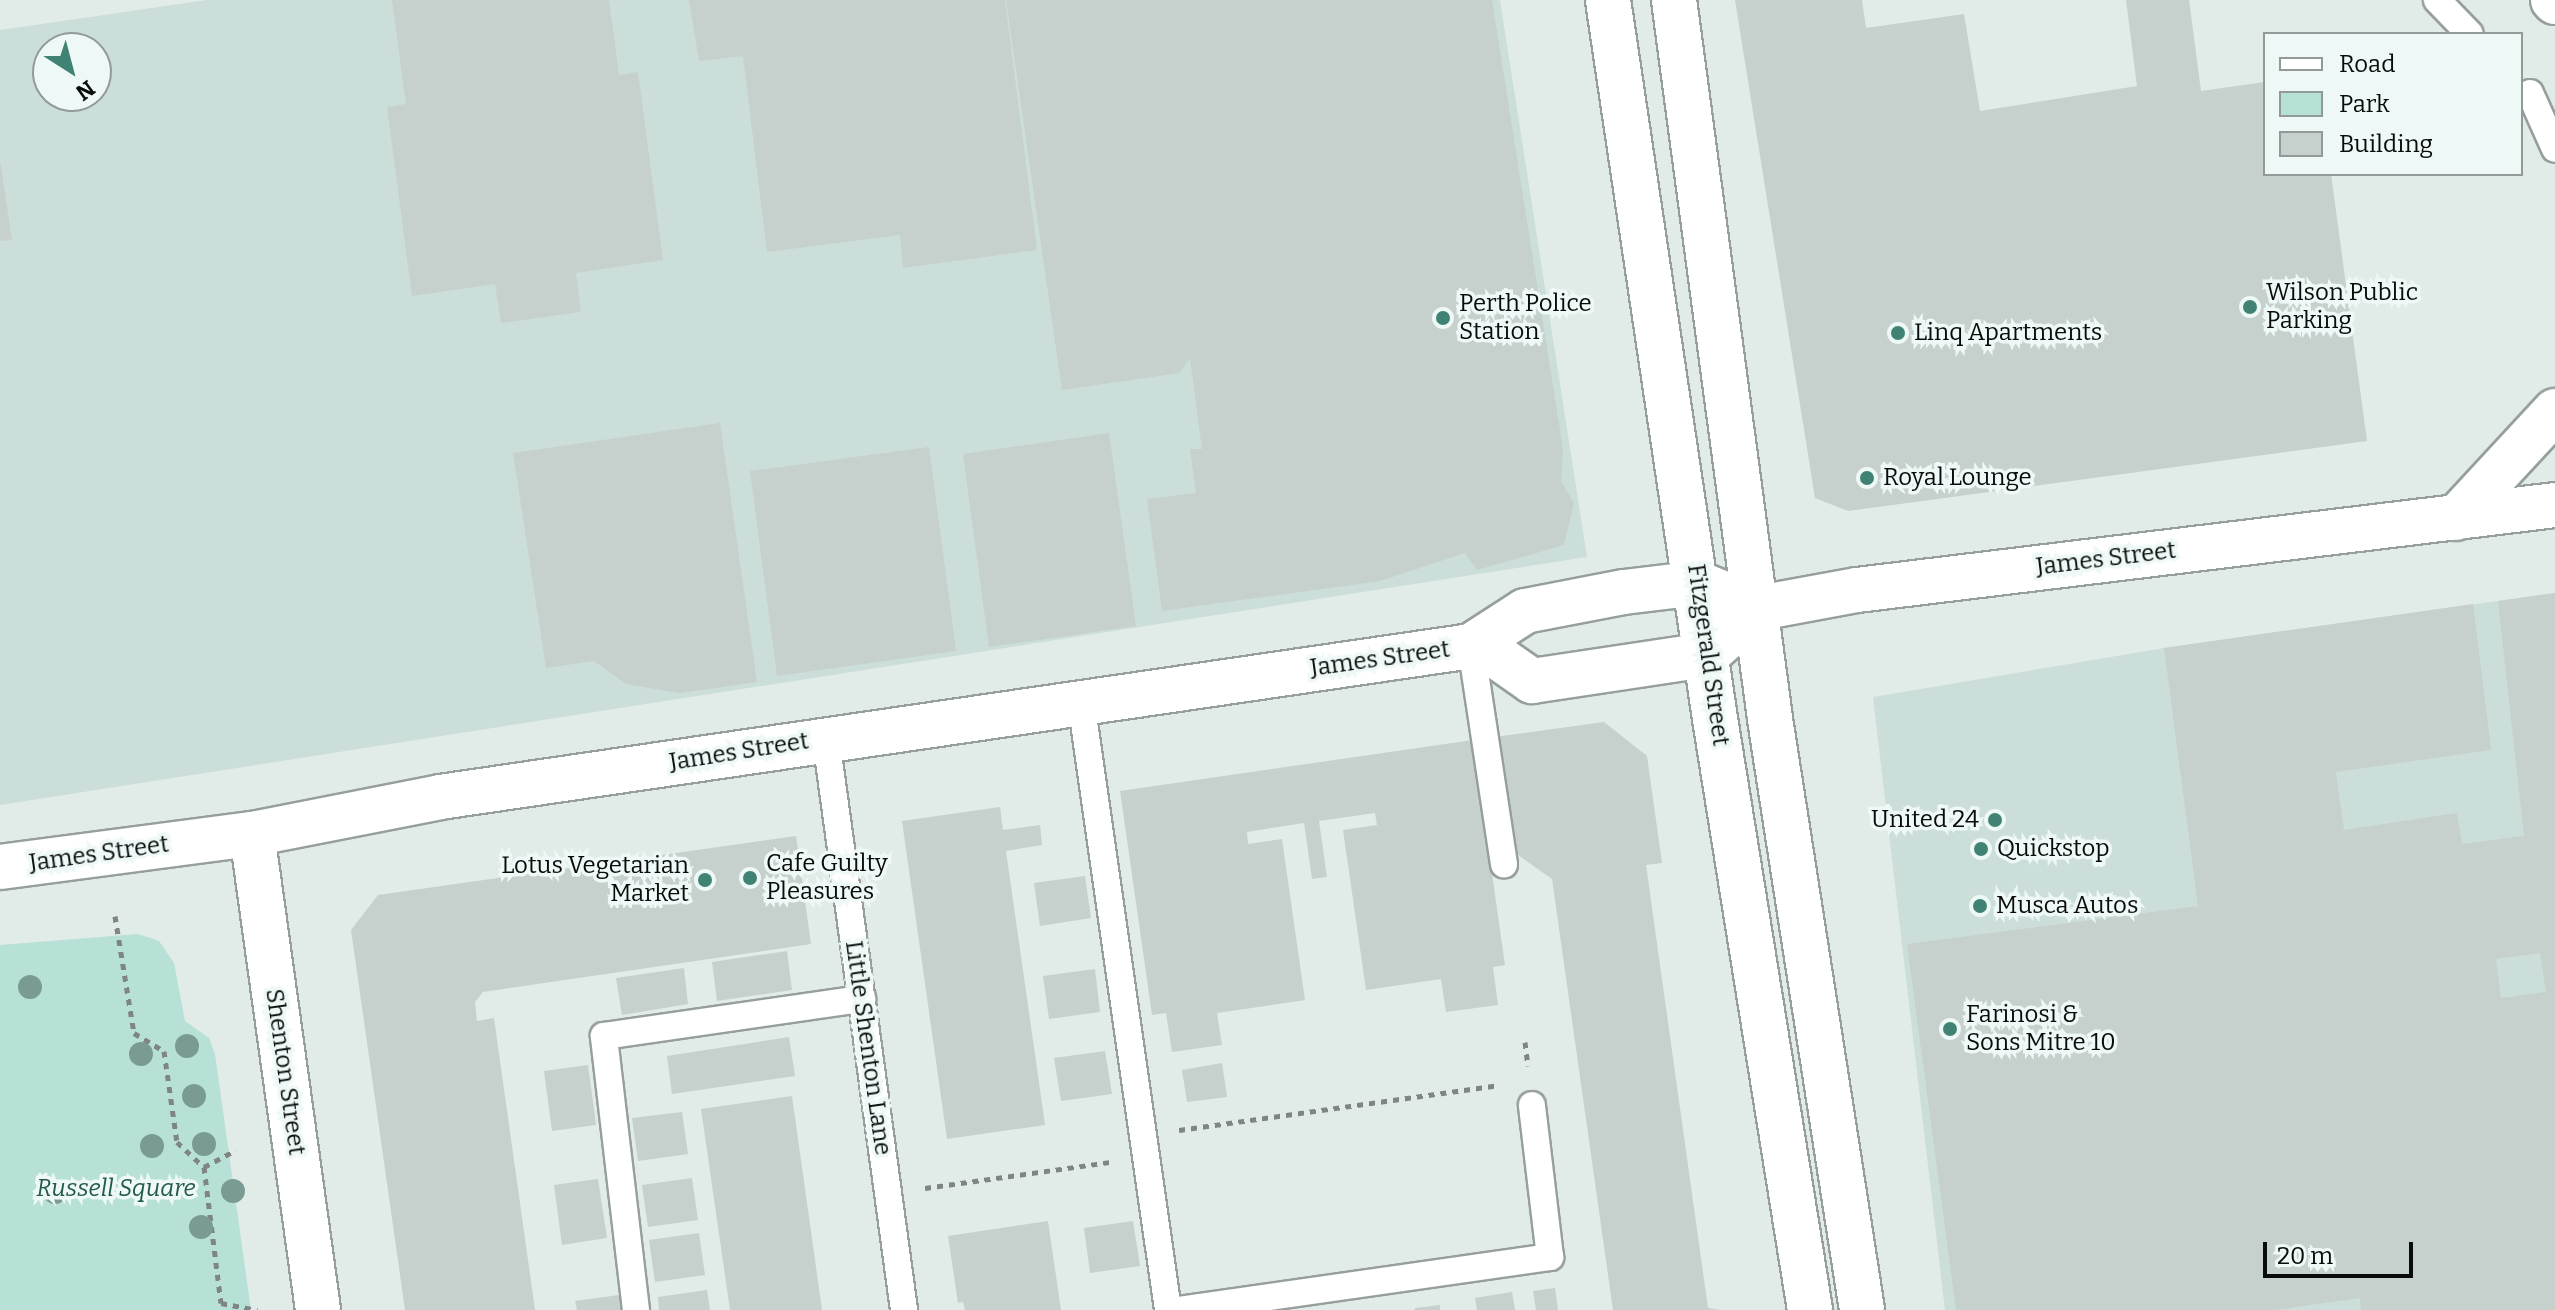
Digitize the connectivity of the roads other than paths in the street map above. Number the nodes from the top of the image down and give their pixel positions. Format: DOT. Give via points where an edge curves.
graph roads {
  1 [pos="1608,0"];
  2 [pos="1674,0"];
  3 [pos="2437,0"];
  4 [pos="2468,32"];
  5 [pos="2525,88"];
  6 [pos="2555,113"];
  7 [pos="2555,149"];
  8 [pos="2555,411"];
  9 [pos="2555,505"];
  10 [pos="2456,518"];
  11 [pos="1698,583"];
  12 [pos="1759,608"];
  13 [pos="1475,645"];
  14 [pos="1707,655"];
  15 [pos="1081,701"];
  16 [pos="826,739"];
  17 [pos="252,834"];
  18 [pos="1504,865"];
  19 [pos="0,867"];
  20 [pos="862,999"];
  21 [pos="1531,1093"];
  22 [pos="318,1310"];
  23 [pos="636,1310"];
  24 [pos="904,1310"];
  25 [pos="1168,1310"];
  26 [pos="1178,1310"];
  27 [pos="1810,1310"];
  28 [pos="1862,1310"];
  1 -- 11 [label="street, Fitzgerald Street"];
  2 -- 12 [label="street"];
  3 -- 4 [label="lane"];
  5 -- 6 [label="lane"];
  5 -- 7 [label="lane"];
  8 -- 10 [label="street"];
  9 -- 10 [label="street, James Street"];
  10 -- 12 [label="street, James Street" via="1857,590"];
  11 -- 12 [label="street"];
  11 -- 13 [label="street, James Street" via="1525,611"];
  11 -- 14 [label="street, Fitzgerald Street"];
  12 -- 14 [label="street"];
  12 -- 28 [label="street" via="1778,775"];
  13 -- 14 [label="street, James Street" via="1532,681"];
  13 -- 15 [label="street, James Street"];
  13 -- 18 [label="lane"];
  14 -- 27 [label="street, Fitzgerald Street"];
  15 -- 16 [label="street, James Street"];
  15 -- 25 [label="lane"];
  16 -- 17 [label="street, James Street" via="440,797"];
  16 -- 20 [label="lane, Little Shenton Lane"];
  17 -- 19 [label="street, James Street"];
  17 -- 22 [label="street, Shenton Street"];
  20 -- 23 [label="lane" via="604,1036"];
  20 -- 24 [label="lane, Little Shenton Lane"];
  21 -- 26 [label="lane" via="1550,1257"];
}
